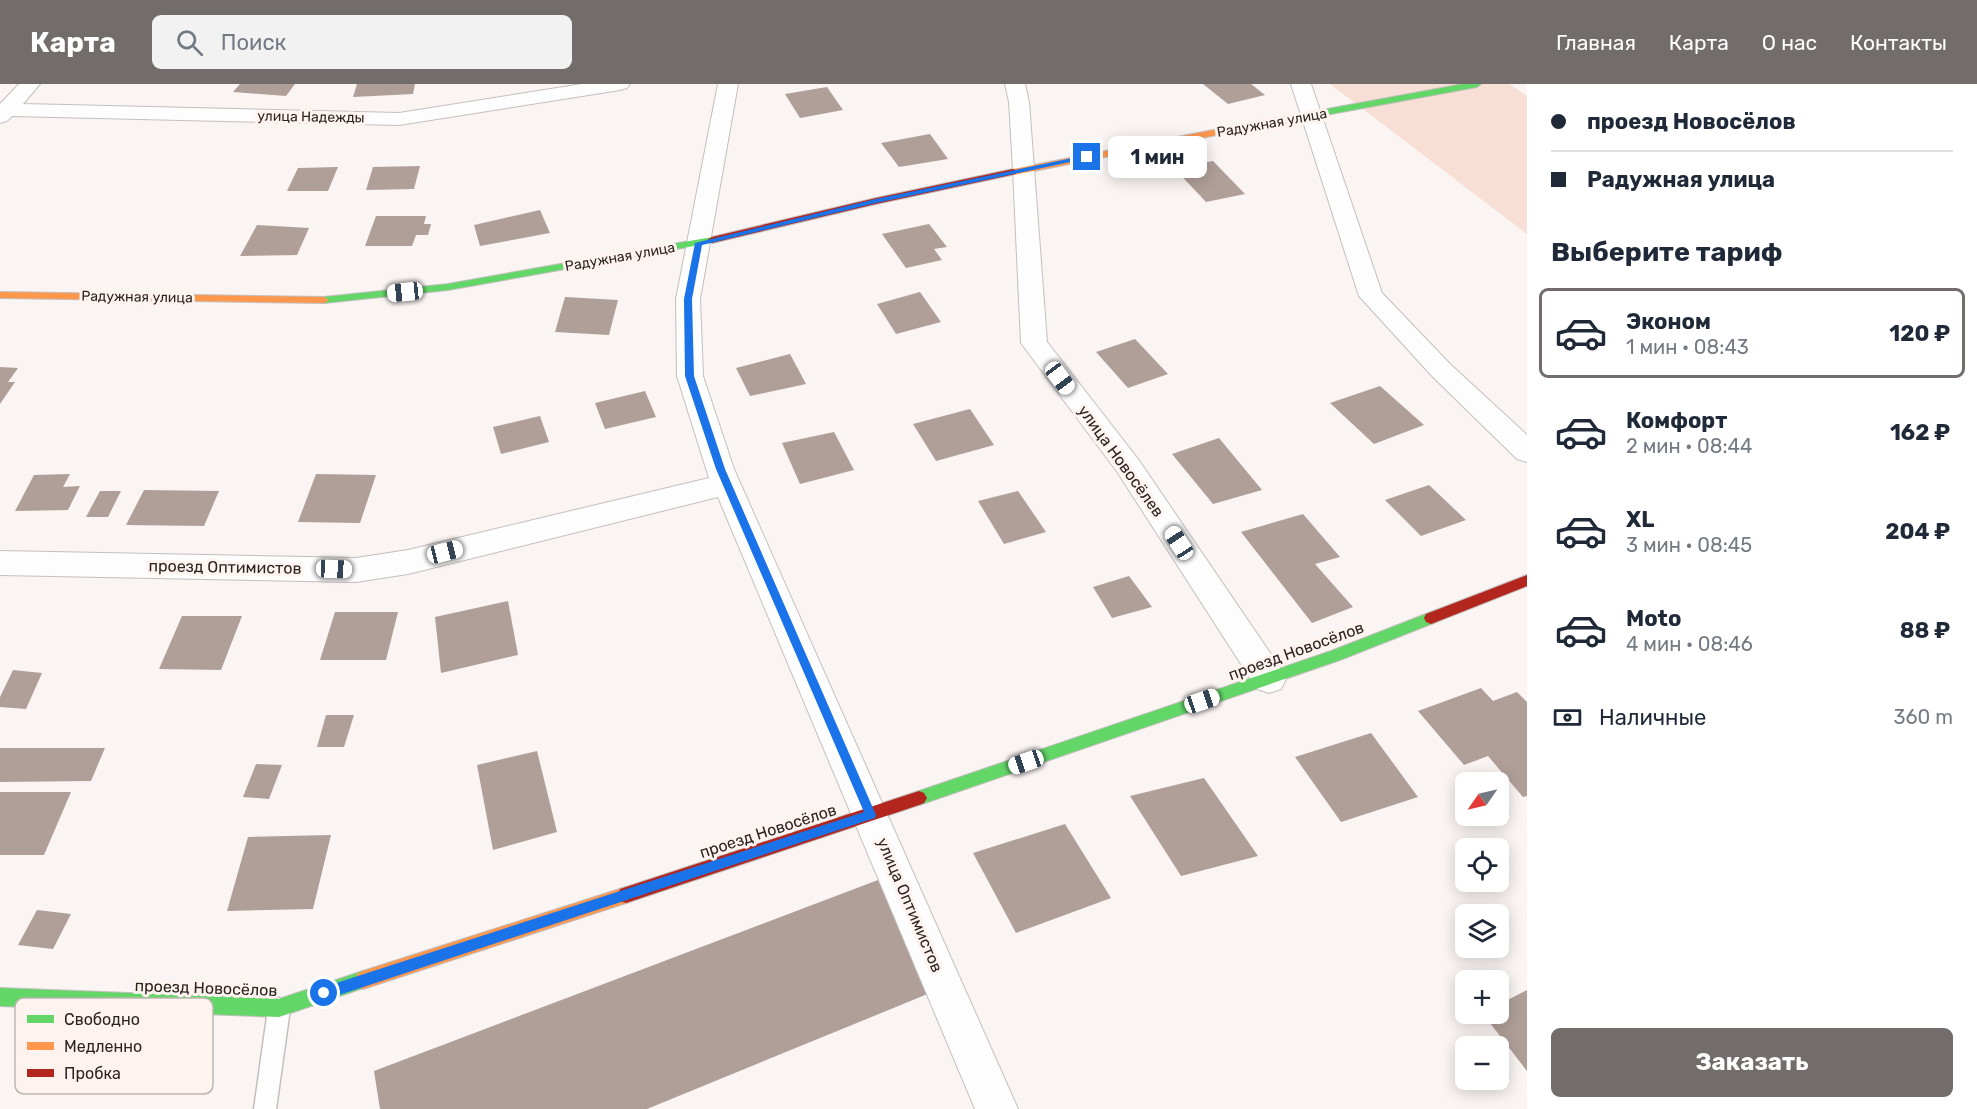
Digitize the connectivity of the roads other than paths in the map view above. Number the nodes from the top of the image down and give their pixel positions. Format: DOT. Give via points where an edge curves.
graph roads {
  1 [pos="30,84"];
  2 [pos="620,84"];
  3 [pos="728,84"];
  4 [pos="1015,84"];
  5 [pos="1301,84"];
  6 [pos="1477,84"];
  7 [pos="2,113"];
  8 [pos="1310,116"];
  9 [pos="1024,170"];
  10 [pos="698,243"];
  11 [pos="0,295"];
  12 [pos="1527,452"];
  13 [pos="728,483"];
  14 [pos="0,563"];
  15 [pos="1527,580"];
  16 [pos="1269,679"];
  17 [pos="871,815"];
  18 [pos="0,997"];
  19 [pos="25,998"];
  20 [pos="213,1005"];
  21 [pos="279,1008"];
  22 [pos="265,1109"];
  23 [pos="997,1109"];
  1 -- 7 [label="street"];
  2 -- 7 [label="street, улица Надежды" via="399,119"];
  3 -- 10 [label="street, улица Оптимистов"];
  4 -- 9 [label="street, улица Новосёлев"];
  5 -- 8 [label="street"];
  6 -- 8 [label="street, Радужная улица"];
  8 -- 9 [label="street, Радужная улица"];
  8 -- 12 [label="street" via="1371,296"];
  9 -- 10 [label="street, Радужная улица"];
  9 -- 16 [label="street, улица Новосёлев" via="1034,343 1128,466"];
  10 -- 11 [label="street, Радужная улица" via="448,287 317,301"];
  10 -- 13 [label="street, улица Оптимистов" via="688,299 690,376"];
  13 -- 14 [label="street, проезд Оптимистов" via="408,562 356,570"];
  13 -- 17 [label="street, улица Оптимистов"];
  15 -- 16 [label="street, проезд Новосёлов"];
  16 -- 17 [label="street, проезд Новосёлов"];
  17 -- 21 [label="street, проезд Новосёлов"];
  17 -- 23 [label="street, улица Оптимистов"];
  18 -- 19 [label="street, проезд Новосёлов"];
  20 -- 21 [label="street, проезд Новосёлов"];
  21 -- 22 [label="lane"];
}
